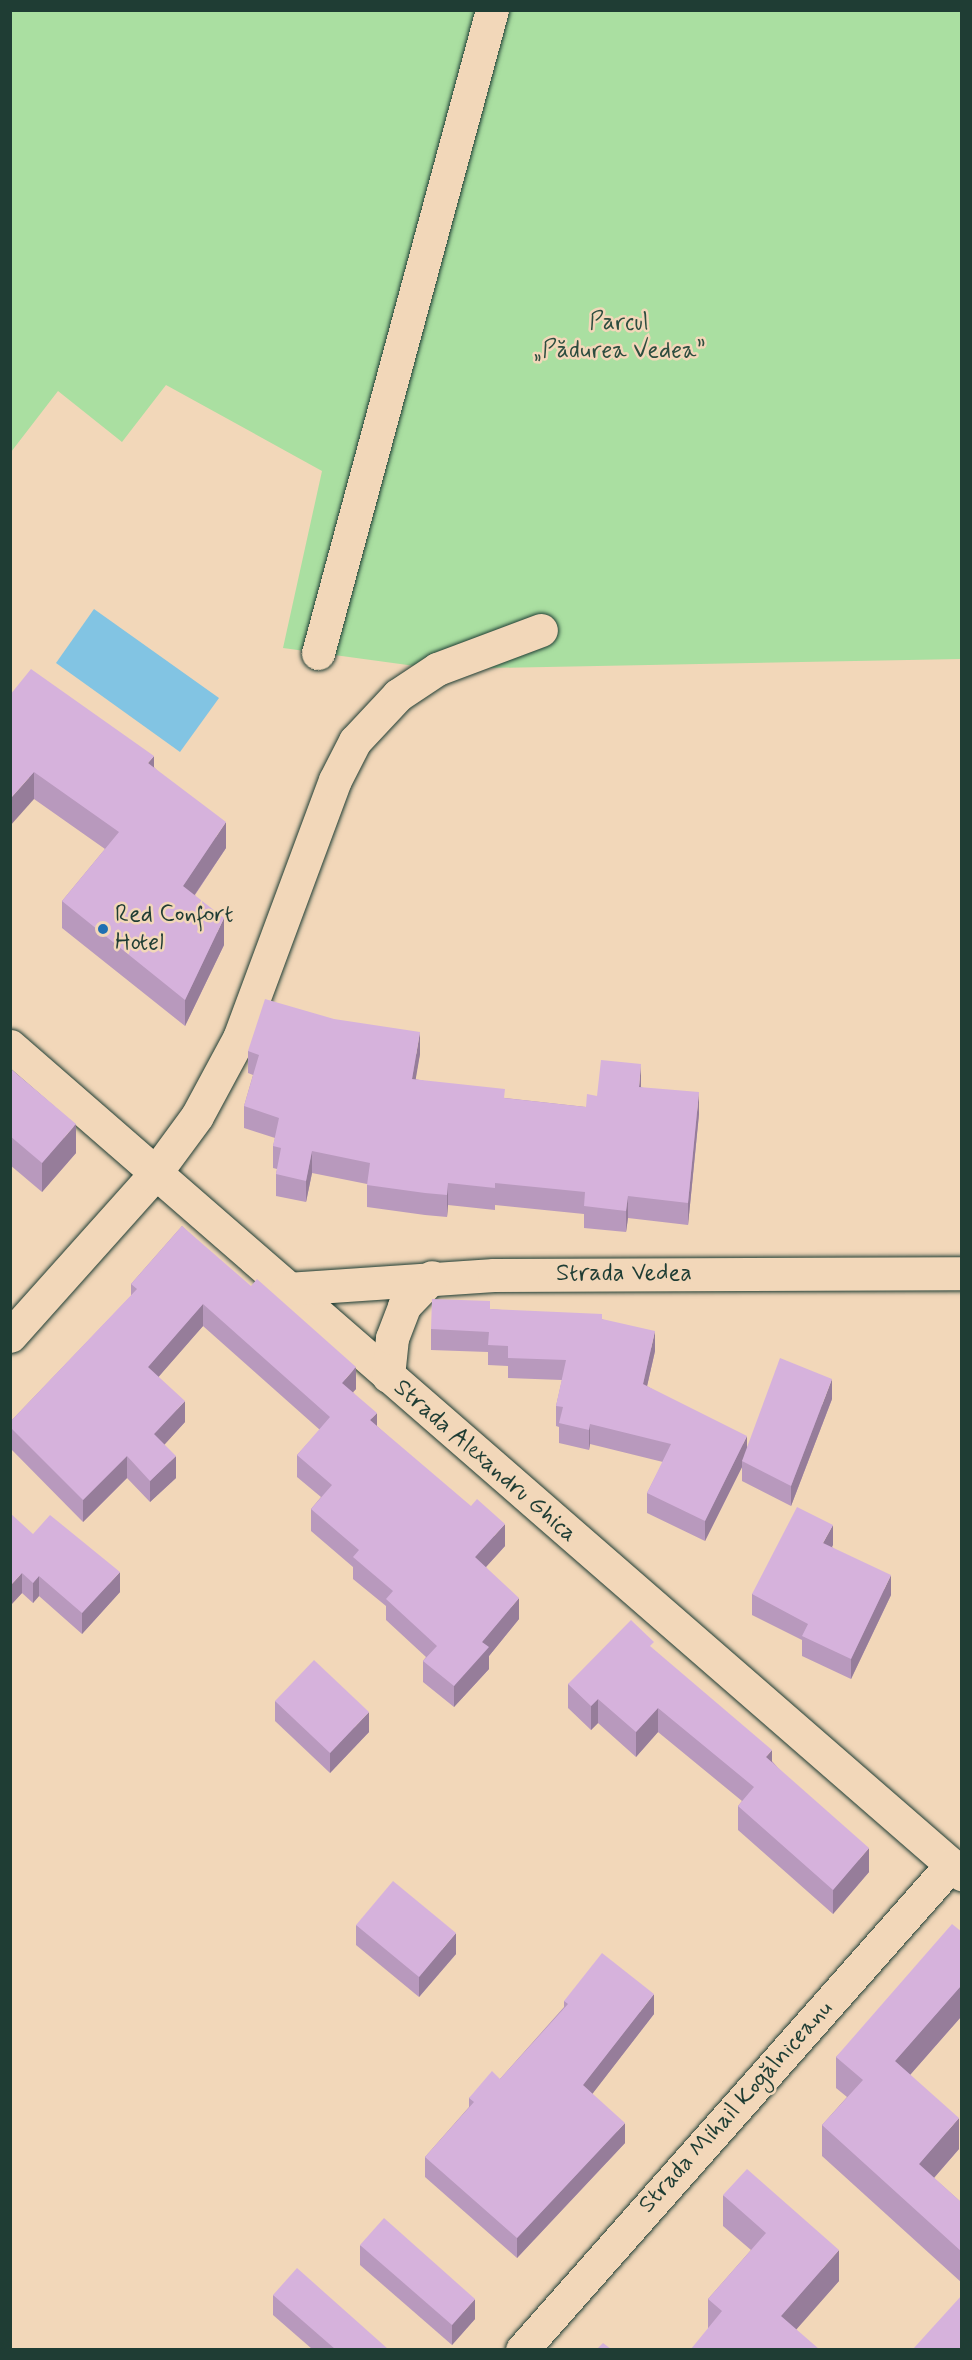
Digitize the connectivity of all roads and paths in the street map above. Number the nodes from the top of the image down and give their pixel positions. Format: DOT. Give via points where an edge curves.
graph roads {
  1 [pos="492,10"];
  2 [pos="541,630"];
  3 [pos="318,653"];
  4 [pos="10,1046"];
  5 [pos="153,1176"];
  6 [pos="962,1273"];
  7 [pos="432,1277"];
  8 [pos="287,1289"];
  9 [pos="10,1336"];
  10 [pos="388,1376"];
  11 [pos="956,1869"];
  12 [pos="522,2349"];
  1 -- 3 [label="street"];
  2 -- 5 [label="street" via="437,669 398,695 355,741 331,790 239,1038 198,1116"];
  4 -- 5 [label="street, Strada Alexandru Ghica"];
  5 -- 8 [label="street, Strada Alexandru Ghica"];
  5 -- 9 [label="street"];
  6 -- 7 [label="street, Strada Vedea"];
  7 -- 8 [label="street, Strada Vedea"];
  7 -- 10 [label="street" via="404,1306 392,1338"];
  8 -- 10 [label="street, Strada Alexandru Ghica"];
  10 -- 11 [label="street, Strada Alexandru Ghica"];
  11 -- 12 [label="street, Strada Mihail Kogălniceanu"];
}
